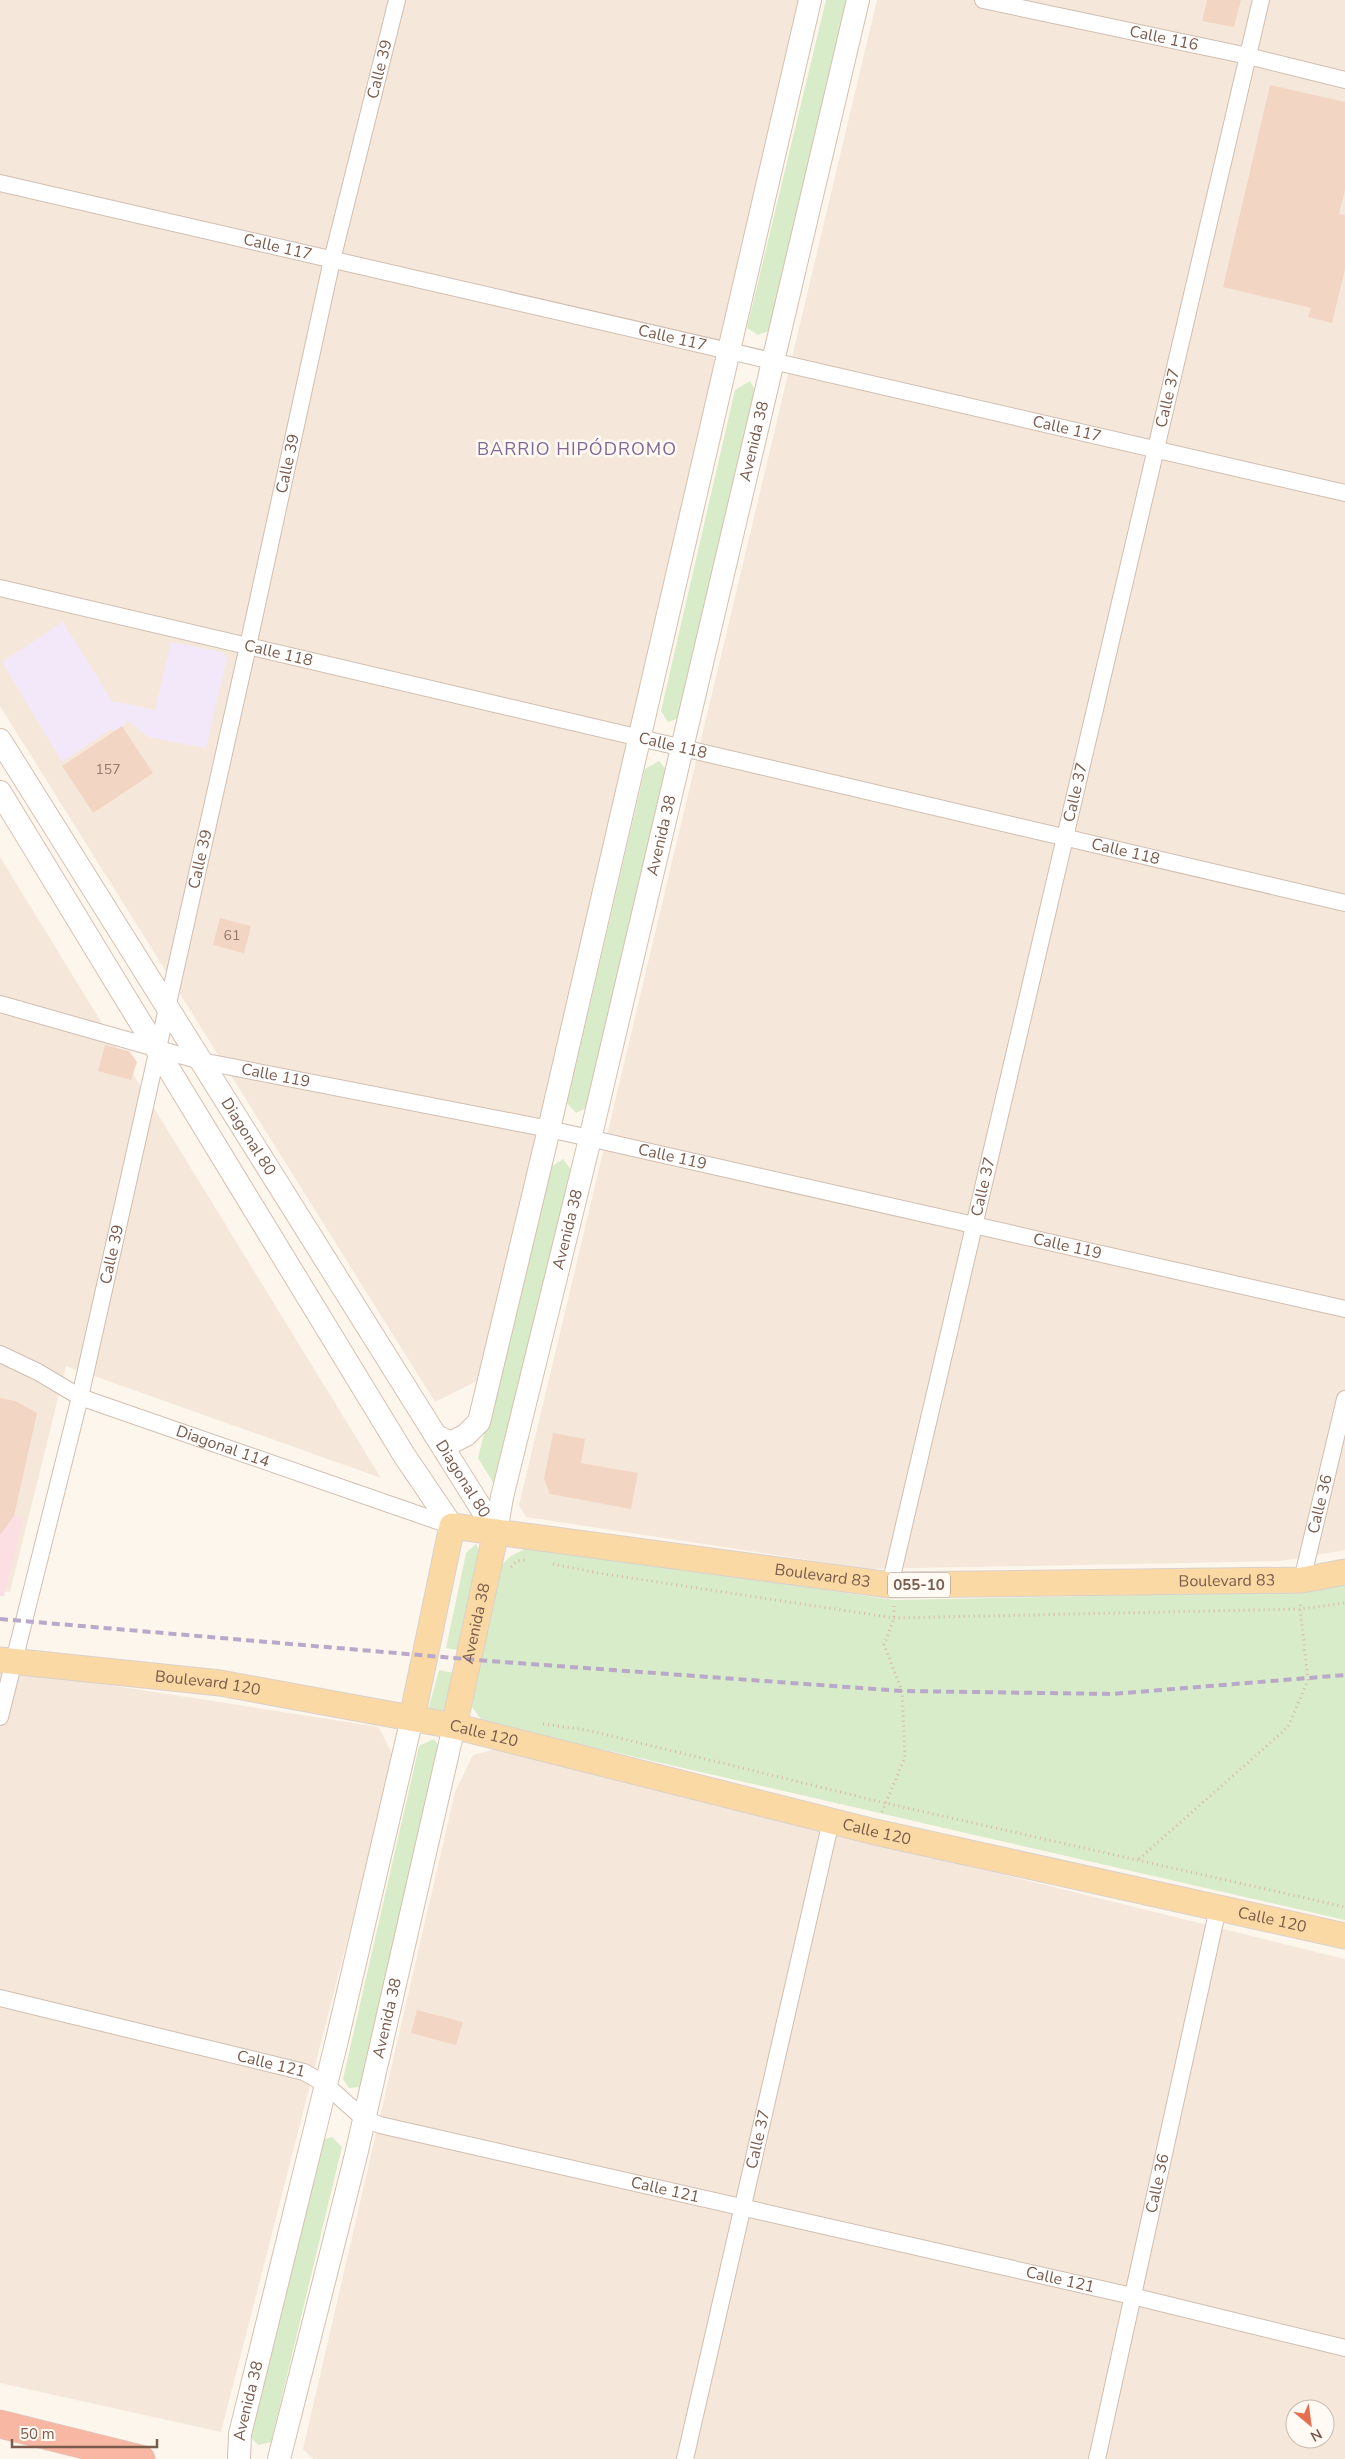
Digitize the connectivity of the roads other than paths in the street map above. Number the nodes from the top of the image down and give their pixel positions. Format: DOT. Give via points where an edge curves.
graph roads {
  1 [pos="397,0"];
  2 [pos="810,0"];
  3 [pos="858,0"];
  4 [pos="983,0"];
  5 [pos="1261,0"];
  6 [pos="1248,56"];
  7 [pos="1345,80"];
  8 [pos="0,183"];
  9 [pos="332,260"];
  10 [pos="729,351"];
  11 [pos="773,361"];
  12 [pos="1156,450"];
  13 [pos="1345,493"];
  14 [pos="0,588"];
  15 [pos="248,646"];
  16 [pos="640,738"];
  17 [pos="0,740"];
  18 [pos="682,748"];
  19 [pos="0,792"];
  20 [pos="1065,838"];
  21 [pos="1345,903"];
  22 [pos="0,1004"];
  23 [pos="168,1007"];
  24 [pos="158,1050"];
  25 [pos="201,1062"];
  26 [pos="550,1129"];
  27 [pos="590,1138"];
  28 [pos="974,1225"];
  29 [pos="1345,1309"];
  30 [pos="0,1354"];
  31 [pos="80,1397"];
  32 [pos="1345,1399"];
  33 [pos="435,1435"];
  34 [pos="452,1526"];
  35 [pos="496,1532"];
  36 [pos="1345,1572"];
  37 [pos="1302,1580"];
  38 [pos="890,1586"];
  39 [pos="6,1660"];
  40 [pos="0,1717"];
  41 [pos="412,1718"];
  42 [pos="454,1726"];
  43 [pos="831,1821"];
  44 [pos="1218,1908"];
  45 [pos="1345,1936"];
  46 [pos="0,1998"];
  47 [pos="325,2084"];
  48 [pos="363,2118"];
  49 [pos="744,2208"];
  50 [pos="1132,2296"];
  51 [pos="1345,2348"];
  52 [pos="0,2424"];
  53 [pos="141,2459"];
  54 [pos="239,2459"];
  55 [pos="279,2459"];
  56 [pos="685,2459"];
  57 [pos="1097,2459"];
  1 -- 9 [label="street, Calle 39"];
  2 -- 10 [label="main road"];
  3 -- 11 [label="main road, Avenida 38"];
  4 -- 6 [label="street, Calle 116"];
  5 -- 6 [label="street, Calle 37"];
  6 -- 7 [label="street, Calle 116"];
  6 -- 12 [label="street, Calle 37"];
  8 -- 9 [label="street, Calle 117"];
  9 -- 10 [label="street, Calle 117"];
  9 -- 15 [label="street, Calle 39"];
  10 -- 11 [label="street, Calle 117"];
  10 -- 16 [label="main road"];
  11 -- 12 [label="street, Calle 117"];
  11 -- 18 [label="main road, Avenida 38"];
  12 -- 13 [label="street, Calle 117"];
  12 -- 20 [label="street, Calle 37"];
  14 -- 15 [label="street, Calle 118"];
  15 -- 16 [label="street, Calle 118"];
  15 -- 23 [label="street, Calle 39"];
  16 -- 18 [label="street, Calle 118"];
  16 -- 26 [label="main road"];
  17 -- 23 [label="main road, Diagonal 80"];
  18 -- 20 [label="street, Calle 118"];
  18 -- 27 [label="main road, Avenida 38"];
  19 -- 24 [label="main road, Diagonal 80"];
  20 -- 21 [label="street, Calle 118"];
  20 -- 28 [label="street, Calle 37"];
  22 -- 24 [label="street, Calle 119"];
  23 -- 24 [label="street, Calle 39"];
  23 -- 25 [label="main road, Diagonal 80"];
  24 -- 25 [label="street, Calle 119"];
  24 -- 31 [label="street, Calle 39"];
  24 -- 34 [label="main road, Diagonal 80" via="399,1447"];
  25 -- 26 [label="street, Calle 119"];
  25 -- 33 [label="main road, Diagonal 80"];
  26 -- 27 [label="street, Calle 119"];
  26 -- 33 [label="main road" via="479,1422 466,1435 450,1443"];
  27 -- 28 [label="street, Calle 119"];
  27 -- 35 [label="main road, Avenida 38"];
  28 -- 29 [label="street, Calle 119"];
  28 -- 38 [label="street, Calle 37"];
  30 -- 31 [label="street, Diagonal 114"];
  31 -- 34 [label="street, Diagonal 114"];
  31 -- 39 [label="street, Calle 39"];
  32 -- 37 [label="street, Calle 36"];
  33 -- 35 [label="main road, Diagonal 80"];
  34 -- 35 [label="main road, Boulevard 83"];
  34 -- 41 [label="main road, Avenida 38"];
  35 -- 38 [label="main road, Boulevard 83 / 055-10"];
  35 -- 42 [label="main road, Avenida 38"];
  36 -- 37 [label="main road, Boulevard 83 / 055-10"];
  37 -- 38 [label="main road, Boulevard 83 / 055-10"];
  39 -- 40 [label="street, Calle 39"];
  39 -- 41 [label="main road, Boulevard 120" via="220,1683"];
  41 -- 42 [label="main road, Calle 120"];
  41 -- 47 [label="main road, Avenida 38"];
  42 -- 43 [label="main road, Calle 120"];
  42 -- 48 [label="main road, Avenida 38"];
  43 -- 44 [label="main road, Calle 120"];
  43 -- 49 [label="street, Calle 37"];
  44 -- 45 [label="main road, Calle 120"];
  44 -- 50 [label="street, Calle 36"];
  46 -- 47 [label="street, Calle 121" via="304,2072"];
  47 -- 48 [label="street, Calle 121"];
  47 -- 54 [label="main road, Avenida 38" via="240,2434"];
  48 -- 49 [label="street, Calle 121" via="380,2125"];
  48 -- 55 [label="main road, Avenida 38"];
  49 -- 50 [label="street, Calle 121"];
  49 -- 56 [label="street, Calle 37"];
  50 -- 51 [label="street, Calle 121"];
  50 -- 57 [label="street, Calle 36"];
  52 -- 53 [label="highway"];
}
